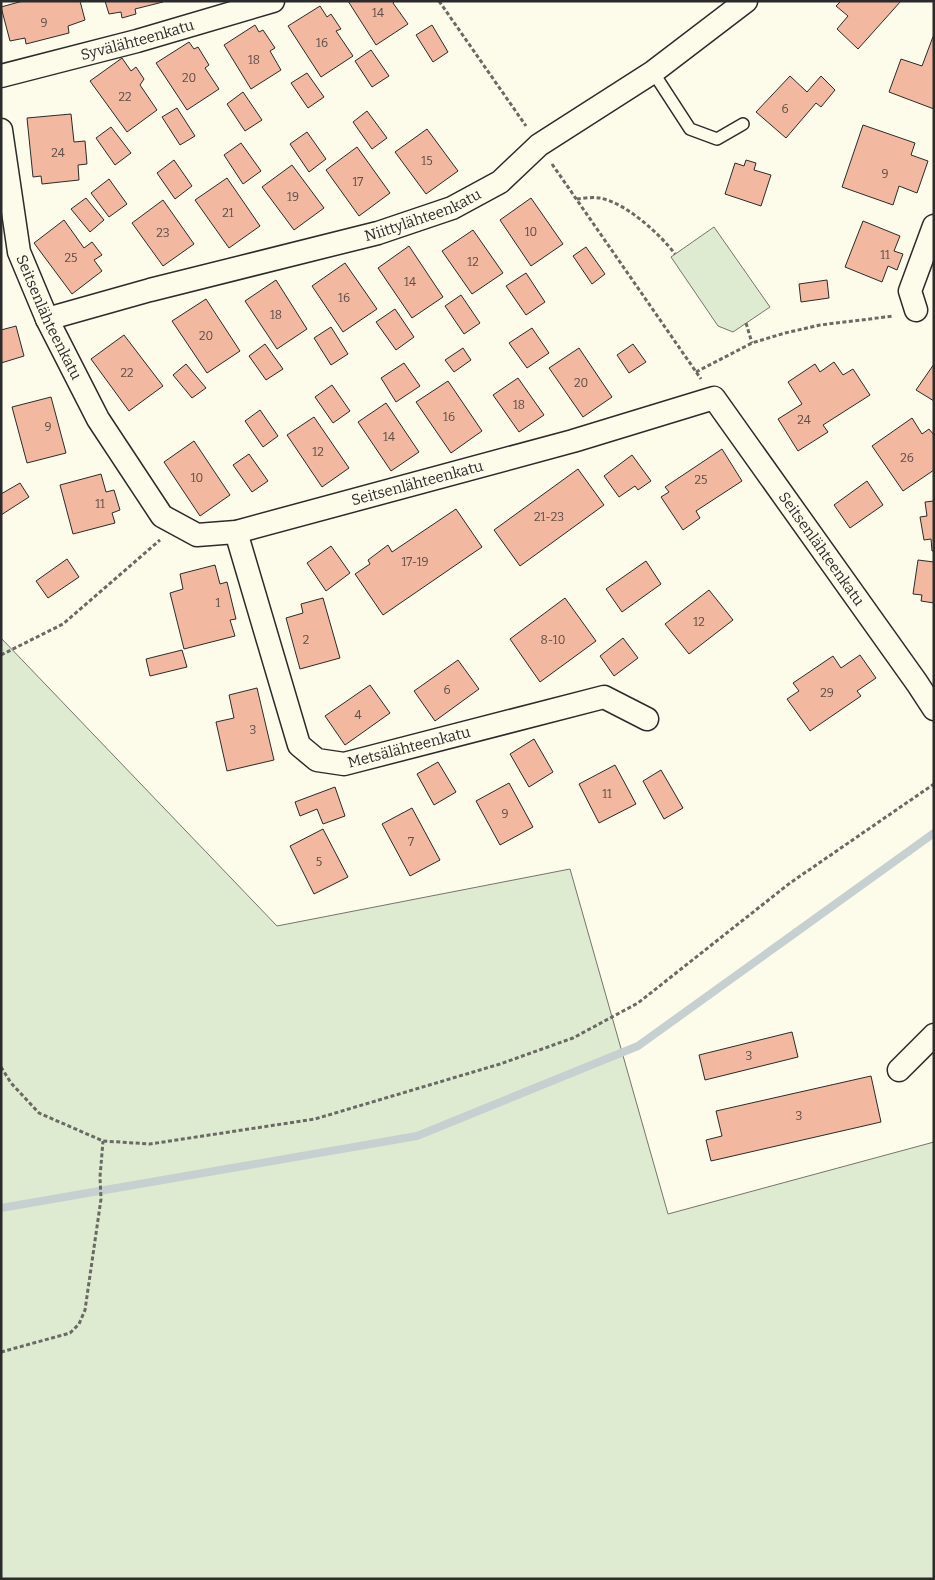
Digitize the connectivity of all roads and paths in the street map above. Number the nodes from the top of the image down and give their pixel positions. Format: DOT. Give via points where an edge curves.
graph roads {
  1 [pos="273,1"];
  2 [pos="439,1"];
  3 [pos="746,1"];
  4 [pos="653,72"];
  5 [pos="1,76"];
  6 [pos="743,124"];
  7 [pos="1,130"];
  8 [pos="539,145"];
  9 [pos="576,199"];
  10 [pos="934,226"];
  11 [pos="675,254"];
  12 [pos="916,310"];
  13 [pos="48,319"];
  14 [pos="746,323"];
  15 [pos="752,343"];
  16 [pos="696,372"];
  17 [pos="714,398"];
  18 [pos="178,524"];
  19 [pos="236,532"];
  20 [pos="1,655"];
  21 [pos="934,709"];
  22 [pos="647,719"];
  23 [pos="934,784"];
  24 [pos="934,1034"];
  25 [pos="1,1067"];
  26 [pos="898,1070"];
  27 [pos="103,1141"];
  28 [pos="1,1352"];
  1 -- 5 [label="street, Syvälähteenkatu"];
  2 -- 8 [label="path"];
  3 -- 4 [label="street, Niittylähteenkatu"];
  4 -- 6 [label="lane" via="690,129 717,139"];
  4 -- 8 [label="street, Niittylähteenkatu"];
  7 -- 13 [label="street, Seitsenlähteenkatu" via="19,252"];
  8 -- 9 [label="path"];
  8 -- 13 [label="street, Niittylähteenkatu" via="500,182 452,208 378,233"];
  9 -- 11 [label="path" via="601,198 624,209 653,230"];
  9 -- 16 [label="path"];
  10 -- 12 [label="street" via="910,291"];
  12 -- 15 [label="path" via="890,317 803,328"];
  13 -- 18 [label="street, Seitsenlähteenkatu" via="98,419 162,516"];
  14 -- 15 [label="path"];
  15 -- 16 [label="path"];
  16 -- 17 [label="path"];
  17 -- 19 [label="street, Seitsenlähteenkatu" via="573,442"];
  17 -- 21 [label="street, Seitsenlähteenkatu"];
  18 -- 19 [label="street, Seitsenlähteenkatu" via="197,535"];
  18 -- 20 [label="path" via="63,624"];
  19 -- 22 [label="street, Metsälähteenkatu" via="299,745 318,760 344,764 604,697"];
  23 -- 27 [label="path" via="790,883 638,1003 574,1038 500,1064 315,1119 150,1144"];
  24 -- 26 [label="street"];
  25 -- 27 [label="path" via="39,1113"];
  27 -- 28 [label="path" via="101,1199 85,1310 79,1324 70,1333"];
}
